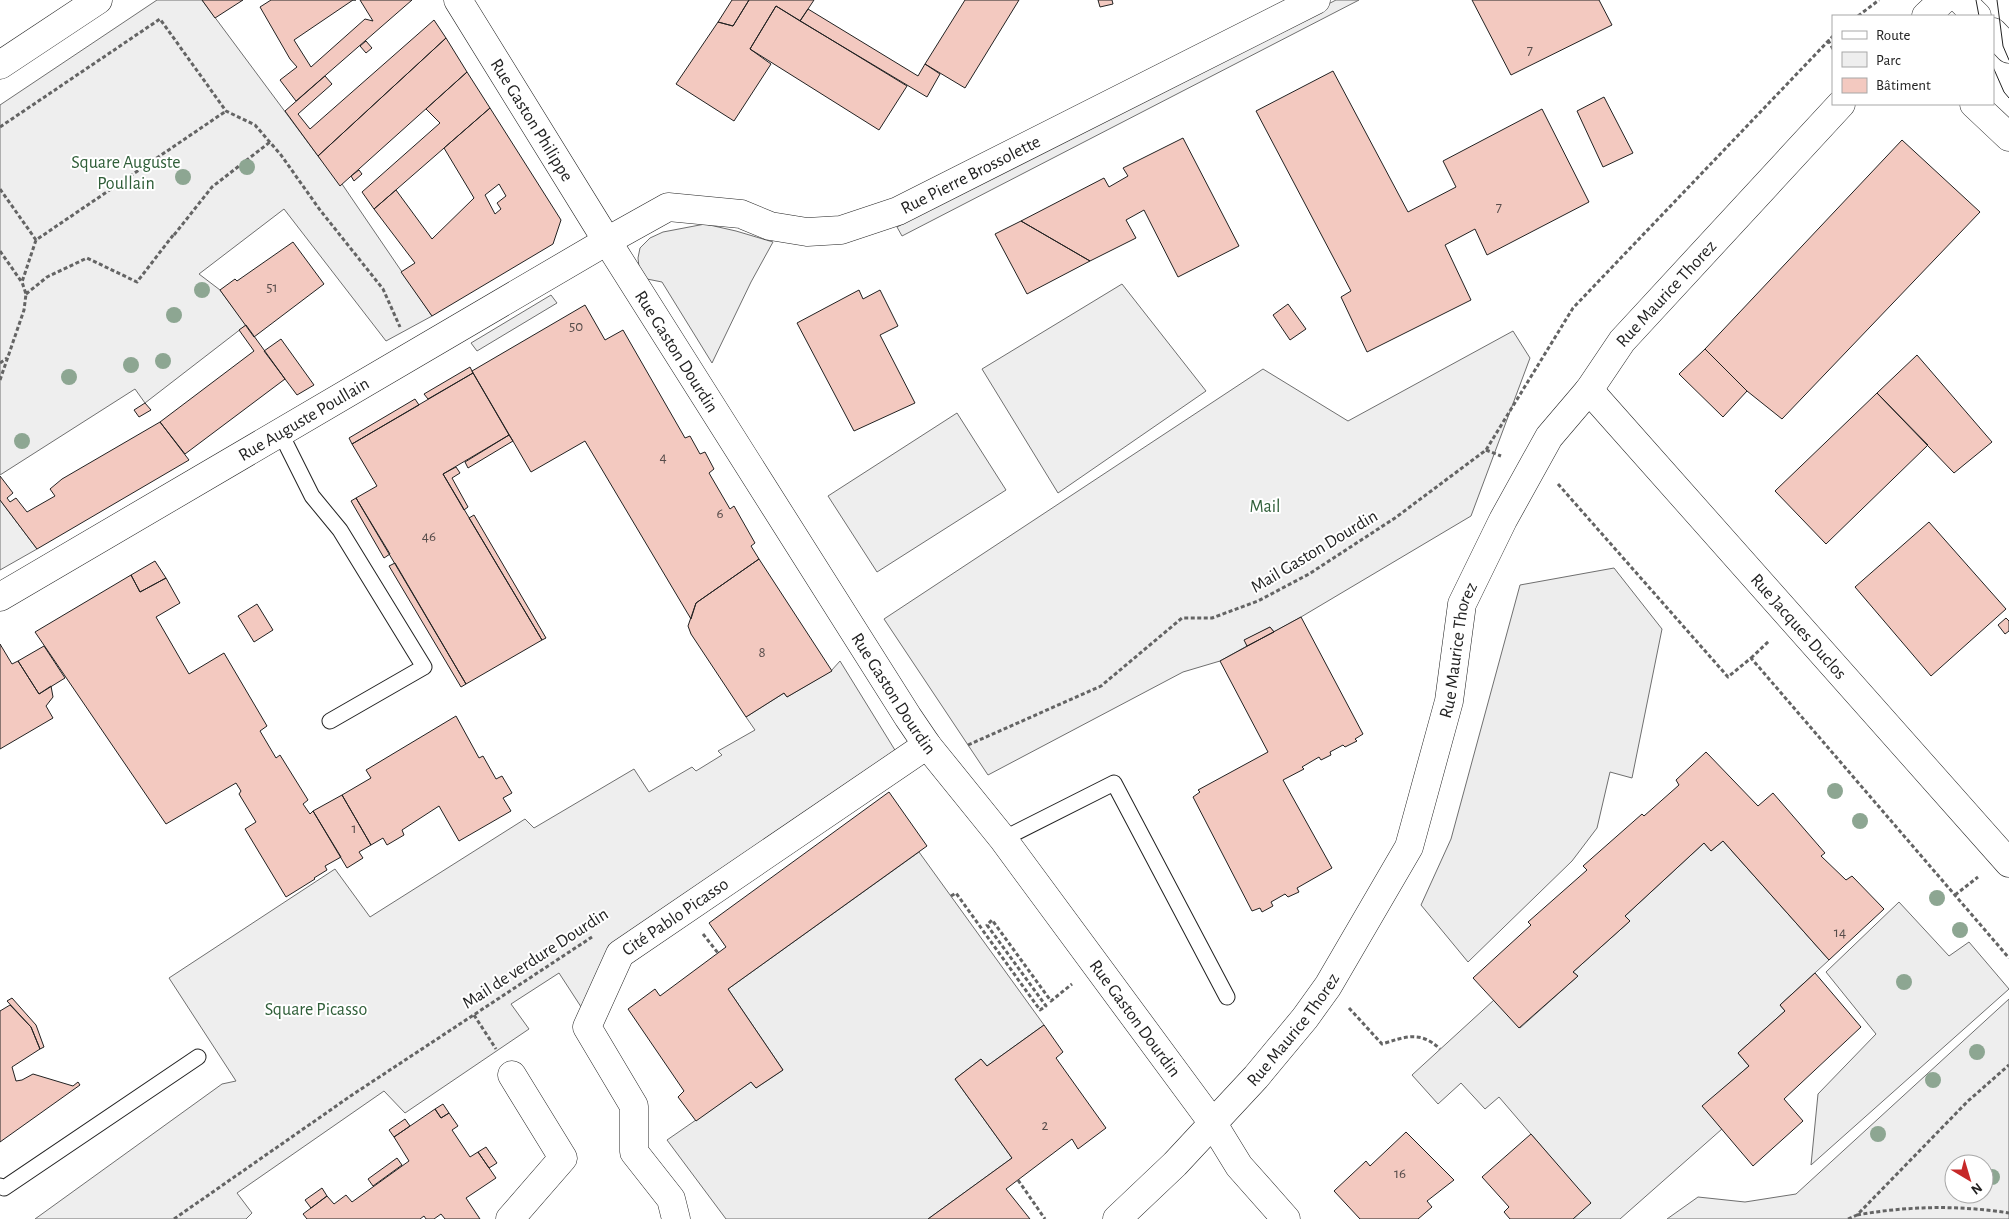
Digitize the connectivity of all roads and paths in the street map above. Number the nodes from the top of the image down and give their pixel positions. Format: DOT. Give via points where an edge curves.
graph roads {
  1 [pos="458,0"];
  2 [pos="1316,0"];
  3 [pos="1879,0"];
  4 [pos="1943,0"];
  5 [pos="1961,0"];
  6 [pos="91,2"];
  7 [pos="1859,15"];
  8 [pos="1927,15"];
  9 [pos="1976,15"];
  10 [pos="1994,33"];
  11 [pos="1832,37"];
  12 [pos="1828,40"];
  13 [pos="1832,47"];
  14 [pos="2009,49"];
  15 [pos="3,57"];
  16 [pos="1840,105"];
  17 [pos="1975,105"];
  18 [pos="226,111"];
  19 [pos="0,127"];
  20 [pos="2009,137"];
  21 [pos="270,142"];
  22 [pos="0,189"];
  23 [pos="36,240"];
  24 [pos="607,241"];
  25 [pos="0,251"];
  26 [pos="22,282"];
  27 [pos="26,294"];
  28 [pos="416,353"];
  29 [pos="8,358"];
  30 [pos="0,363"];
  31 [pos="0,380"];
  32 [pos="1589,390"];
  33 [pos="280,432"];
  34 [pos="1533,468"];
  35 [pos="0,597"];
  36 [pos="330,721"];
  37 [pos="927,745"];
  38 [pos="967,745"];
  39 [pos="1003,839"];
  40 [pos="2009,863"];
  41 [pos="951,896"];
  42 [pos="597,933"];
  43 [pos="2009,958"];
  44 [pos="1095,964"];
  45 [pos="1227,997"];
  46 [pos="1352,1011"];
  47 [pos="474,1014"];
  48 [pos="1440,1049"];
  49 [pos="198,1057"];
  50 [pos="2009,1065"];
  51 [pos="512,1075"];
  52 [pos="1212,1122"];
  53 [pos="1018,1180"];
  54 [pos="0,1186"];
  55 [pos="2009,1214"];
  56 [pos="1857,1215"];
  57 [pos="174,1219"];
  58 [pos="510,1219"];
  59 [pos="676,1219"];
  60 [pos="1045,1219"];
  61 [pos="1117,1219"];
  62 [pos="1286,1219"];
  63 [pos="1848,1219"];
  1 -- 24 [label="street, Rue Gaston Philippe"];
  2 -- 24 [label="street, Rue Pierre Brossolette" via="898,211 841,230 807,232 770,226 740,214 668,208"];
  3 -- 7 [label="path"];
  4 -- 8 [label="street"];
  5 -- 9 [label="street"];
  6 -- 15 [label="street"];
  10 -- 14 [label="street"];
  11 -- 12 [label="path"];
  12 -- 13 [label="path"];
  12 -- 38 [label="path, Mail Gaston Dourdin" via="1573,308 1486,450 1395,518 1309,574 1258,601 1212,618 1182,618 1101,686"];
  16 -- 32 [label="street, Rue Maurice Thorez" via="1622,341"];
  17 -- 20 [label="street"];
  18 -- 19 [label="path" via="160,19"];
  18 -- 21 [label="path" via="255,125"];
  18 -- 23 [label="path"];
  21 -- 27 [label="path" via="212,187 137,282 87,258 47,277"];
  21 -- 28 [label="path" via="384,289 402,332"];
  22 -- 23 [label="path"];
  23 -- 26 [label="path"];
  24 -- 28 [label="street, Rue Auguste Poullain"];
  24 -- 37 [label="street, Rue Gaston Dourdin"];
  25 -- 26 [label="path"];
  26 -- 27 [label="path"];
  27 -- 29 [label="path"];
  28 -- 33 [label="street, Rue Auguste Poullain"];
  29 -- 30 [label="path"];
  29 -- 31 [label="path"];
  32 -- 34 [label="street, Rue Maurice Thorez" via="1549,437"];
  32 -- 40 [label="street, Rue Jacques Duclos"];
  33 -- 35 [label="street, Rue Auguste Poullain"];
  33 -- 36 [label="lane" via="312,496 340,530 424,667"];
  34 -- 43 [label="path" via="1552,478 1728,677 1751,658"];
  34 -- 52 [label="street, Rue Maurice Thorez" via="1502,520 1462,604 1450,701 1409,847 1328,986 1256,1077"];
  37 -- 39 [label="street, Rue Gaston Dourdin"];
  37 -- 59 [label="street, Cité Pablo Picasso" via="620,954 587,1027 634,1106 634,1152 670,1198"];
  39 -- 44 [label="street, Rue Gaston Dourdin"];
  39 -- 45 [label="lane" via="1114,783"];
  41 -- 44 [label="path" via="956,892 1040,1010 1046,1006 987,924 992,920 1051,1001"];
  42 -- 47 [label="path, Mail de verdure Dourdin"];
  44 -- 52 [label="street, Rue Gaston Dourdin"];
  46 -- 48 [label="path" via="1382,1044 1414,1036 1430,1040"];
  47 -- 51 [label="path"];
  47 -- 57 [label="path, Mail de verdure Dourdin"];
  49 -- 54 [label="lane" via="4,1188"];
  50 -- 56 [label="path" via="1968,1101"];
  51 -- 58 [label="street" via="563,1158"];
  52 -- 61 [label="street, Rue Maurice Thorez" via="1175,1164"];
  52 -- 62 [label="street, Rue Gaston Dourdin" via="1239,1166"];
  53 -- 60 [label="path"];
  55 -- 56 [label="path" via="1964,1208 1891,1209"];
  56 -- 63 [label="path"];
}
